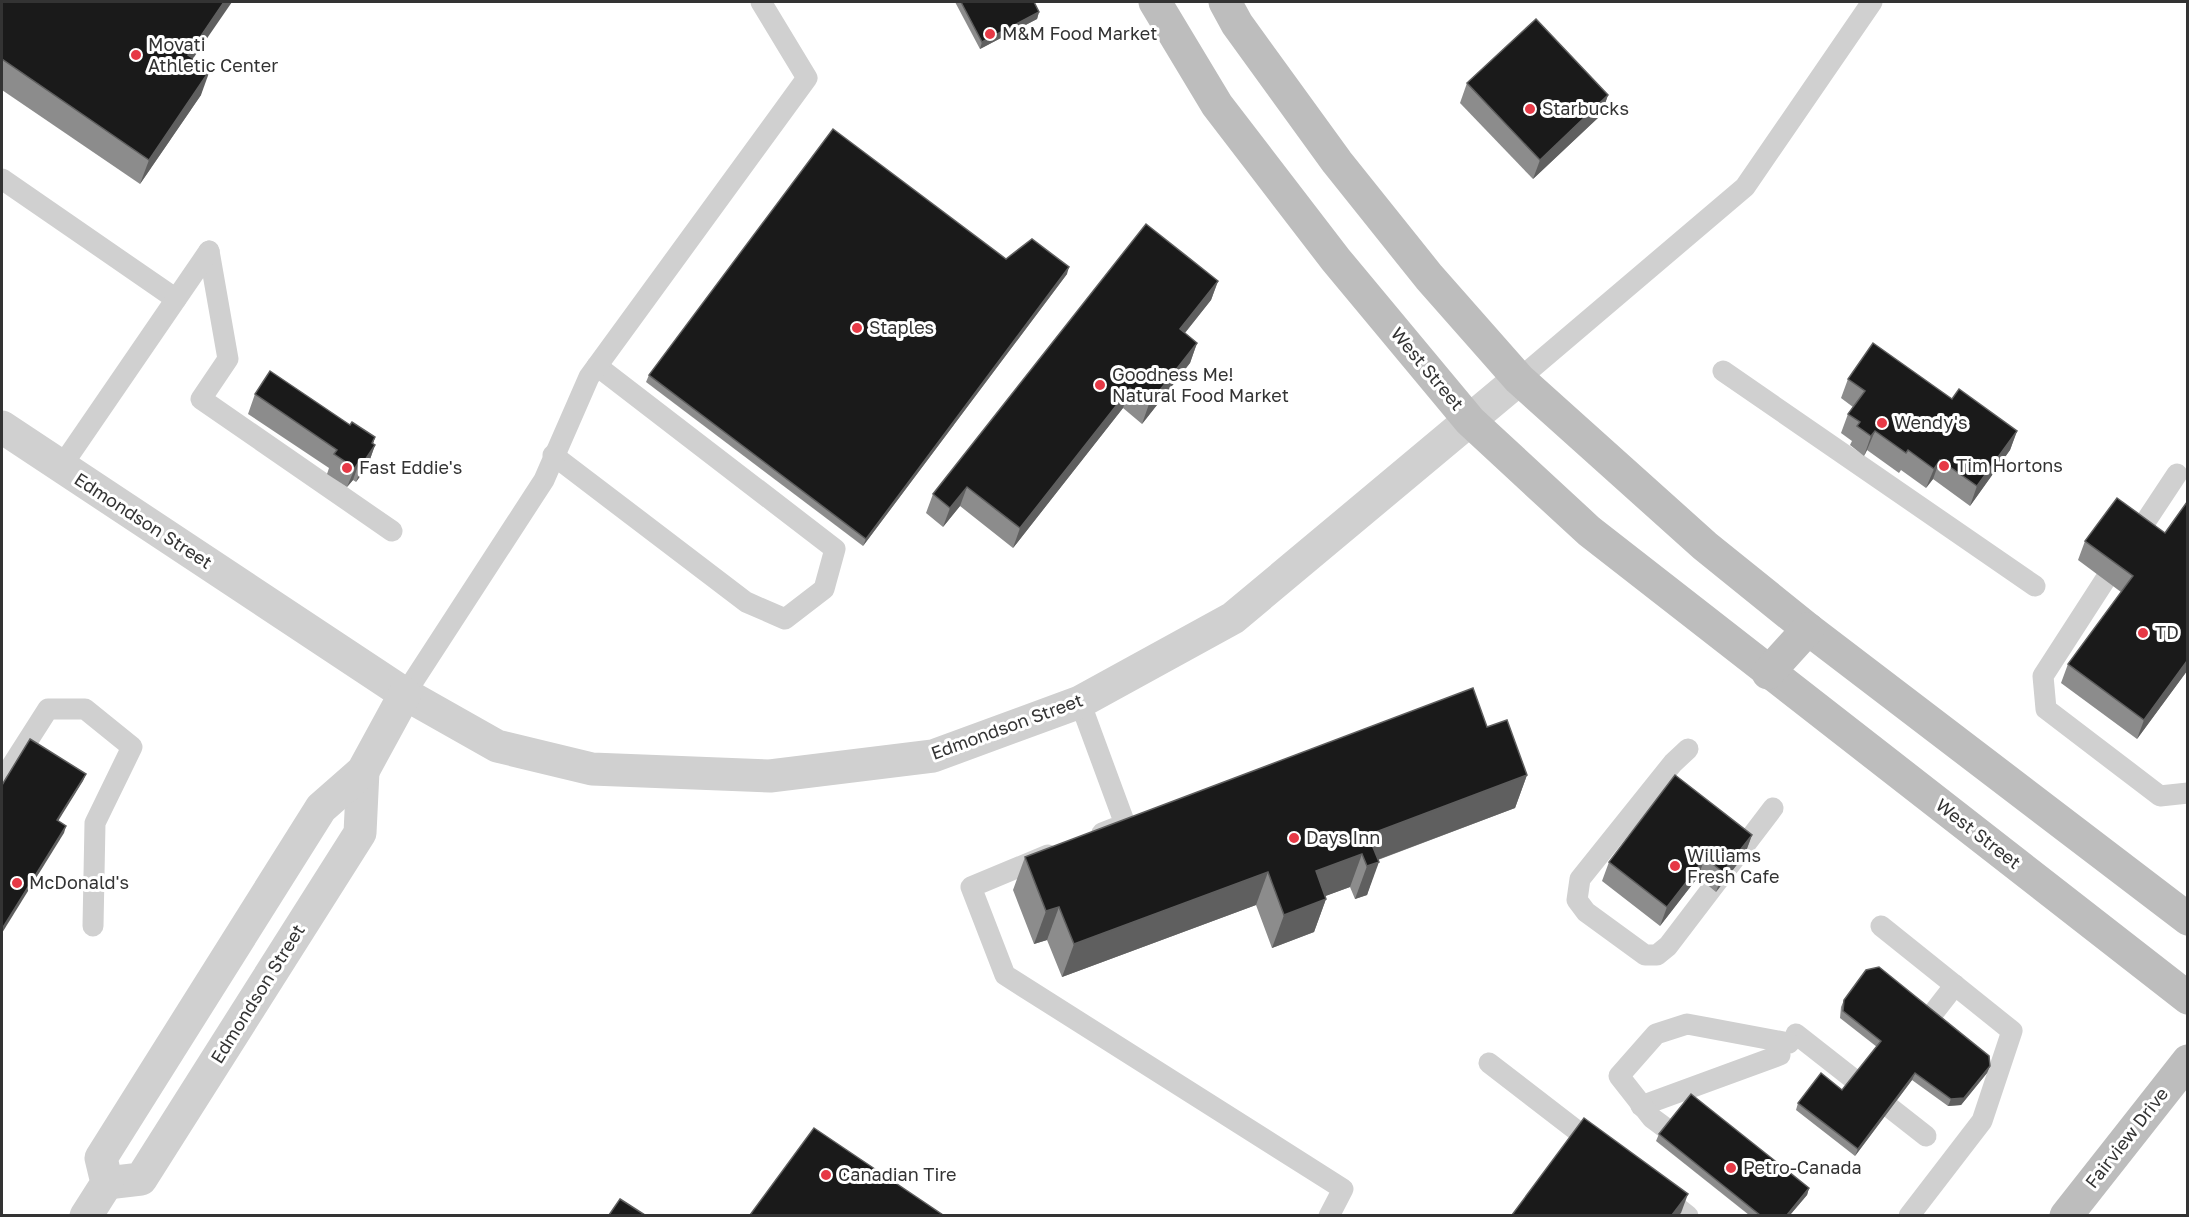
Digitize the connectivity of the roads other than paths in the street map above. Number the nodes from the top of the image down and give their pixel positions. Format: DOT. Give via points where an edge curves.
graph roads {
  1 [pos="761,2"];
  2 [pos="1155,2"];
  3 [pos="1225,2"];
  4 [pos="1872,2"];
  5 [pos="2,178"];
  6 [pos="176,299"];
  7 [pos="597,366"];
  8 [pos="1723,371"];
  9 [pos="1519,379"];
  10 [pos="1470,421"];
  11 [pos="2,427"];
  12 [pos="553,455"];
  13 [pos="61,467"];
  14 [pos="2177,474"];
  15 [pos="392,531"];
  16 [pos="2136,536"];
  17 [pos="2105,580"];
  18 [pos="2036,586"];
  19 [pos="1808,629"];
  20 [pos="1768,673"];
  21 [pos="405,694"];
  22 [pos="1080,702"];
  23 [pos="1688,749"];
  24 [pos="363,771"];
  25 [pos="2,781"];
  26 [pos="2187,793"];
  27 [pos="1773,808"];
  28 [pos="2187,919"];
  29 [pos="93,926"];
  30 [pos="1881,926"];
  31 [pos="1955,985"];
  32 [pos="2187,998"];
  33 [pos="1788,1044"];
  34 [pos="1905,1049"];
  35 [pos="2187,1061"];
  36 [pos="1489,1063"];
  37 [pos="1884,1076"];
  38 [pos="1870,1094"];
  39 [pos="1641,1106"];
  40 [pos="1926,1136"];
  41 [pos="1708,1160"];
  42 [pos="1616,1161"];
  43 [pos="1643,1182"];
  44 [pos="107,1183"];
  45 [pos="86,1215"];
  46 [pos="1329,1215"];
  47 [pos="1689,1215"];
  48 [pos="1909,1215"];
  49 [pos="2066,1215"];
  1 -- 7 [label="lane" via="807,78"];
  2 -- 10 [label="main road, West Street" via="1217,105 1336,260"];
  3 -- 9 [label="main road" via="1243,34 1337,162 1429,277"];
  4 -- 9 [label="lane" via="1745,187"];
  5 -- 6 [label="lane"];
  6 -- 13 [label="lane"];
  6 -- 15 [label="lane" via="209,251 228,359 201,399"];
  7 -- 12 [label="lane"];
  7 -- 12 [label="lane" via="835,549 824,589 785,619 746,602"];
  8 -- 18 [label="lane"];
  9 -- 10 [label="street, Edmondson Street"];
  9 -- 19 [label="main road" via="1705,546"];
  10 -- 20 [label="main road, West Street" via="1589,531"];
  10 -- 22 [label="street, Edmondson Street" via="1233,618"];
  11 -- 13 [label="street, Edmondson Street"];
  12 -- 21 [label="lane" via="544,480"];
  13 -- 21 [label="street, Edmondson Street"];
  14 -- 16 [label="lane"];
  17 -- 26 [label="lane" via="2043,676 2046,709 2160,796"];
  19 -- 20 [label="main road"];
  19 -- 28 [label="main road"];
  20 -- 32 [label="main road, West Street"];
  21 -- 22 [label="street, Edmondson Street" via="497,746 592,769 770,776 933,756"];
  21 -- 24 [label="street, Edmondson Street"];
  22 -- 46 [label="lane" via="1125,824 971,887 1005,975 1343,1189"];
  23 -- 27 [label="lane" via="1580,879 1577,900 1586,912 1645,955 1657,955 1668,946"];
  24 -- 44 [label="street, Edmondson Street" via="321,808 101,1158"];
  24 -- 44 [label="street, Edmondson Street" via="360,832 354,842 141,1179"];
  25 -- 29 [label="lane" via="48,709 85,709 132,747 95,823"];
  30 -- 31 [label="lane"];
  31 -- 34 [label="lane"];
  31 -- 48 [label="lane" via="2012,1031 1982,1121"];
  33 -- 38 [label="lane"];
  33 -- 39 [label="lane"];
  33 -- 39 [label="lane" via="1687,1024 1656,1034 1619,1076"];
  35 -- 49 [label="main road, Fairview Drive"];
  36 -- 42 [label="lane"];
  37 -- 38 [label="lane"];
  38 -- 40 [label="lane"];
  39 -- 41 [label="lane"];
  43 -- 47 [label="lane"];
  44 -- 45 [label="street"];
}
